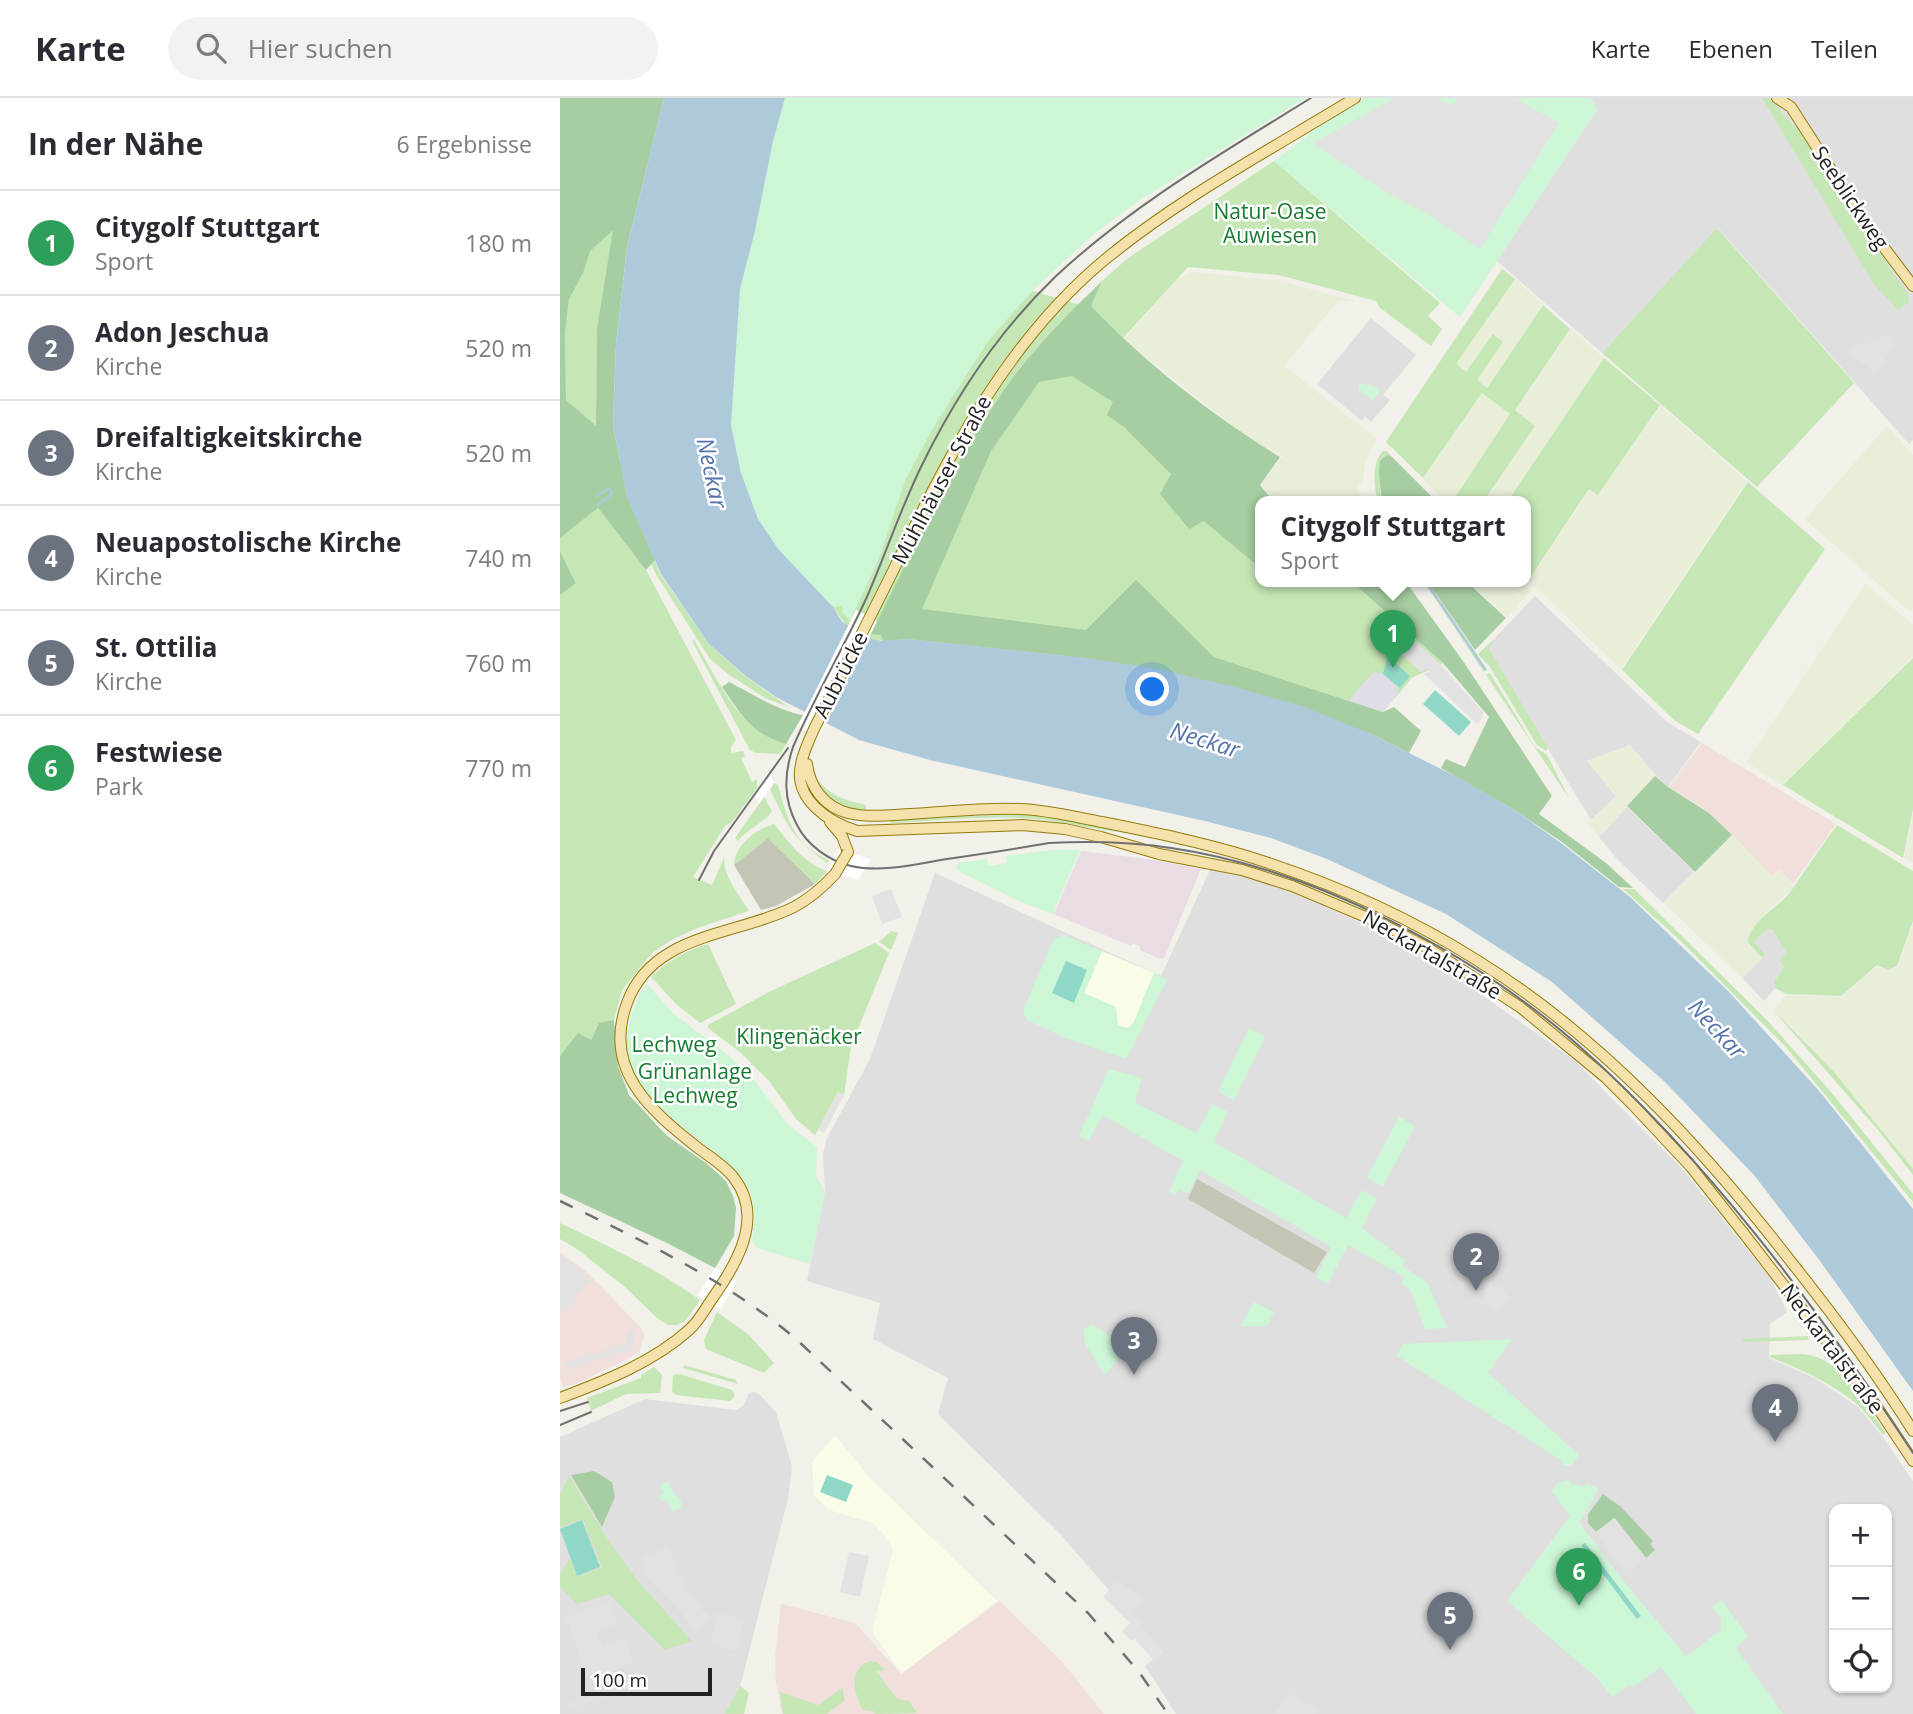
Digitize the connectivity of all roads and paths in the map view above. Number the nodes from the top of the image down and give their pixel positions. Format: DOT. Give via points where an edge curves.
graph roads {
  1 [pos="1355,98"];
  2 [pos="1777,98"];
  3 [pos="1790,103"];
  4 [pos="1913,286"];
  5 [pos="870,617"];
  6 [pos="812,733"];
  7 [pos="805,754"];
  8 [pos="859,815"];
  9 [pos="825,817"];
  10 [pos="857,831"];
  11 [pos="848,852"];
  12 [pos="560,1398"];
  13 [pos="1913,1431"];
  14 [pos="1913,1461"];
  1 -- 5 [label="main road, Mühlhäuser Straße" via="1175,209 1102,263 1070,294 1012,359 982,401 942,470"];
  2 -- 3 [label="main road, Seeblickweg"];
  3 -- 4 [label="main road, Seeblickweg" via="1864,221"];
  5 -- 6 [label="main road, Aubrücke"];
  6 -- 7 [label="main road, Neckartalstraße"];
  7 -- 8 [label="main road, Neckartalstraße" via="808,775 819,795 836,808"];
  7 -- 9 [label="main road, Neckartalstraße" via="803,786"];
  8 -- 10 [label="main road"];
  8 -- 13 [label="main road, Neckartalstraße" via="1021,809 1133,828 1301,874 1387,909 1441,939 1529,995 1645,1095 1765,1228 1875,1371"];
  9 -- 10 [label="main road, Neckartalstraße"];
  9 -- 11 [label="main road" via="842,836"];
  10 -- 11 [label="main road"];
  10 -- 14 [label="main road, Neckartalstraße" via="1022,825 1101,836 1292,886 1380,923 1440,955 1520,1007 1581,1055 1691,1167 1840,1357"];
  11 -- 12 [label="main road, bridge" via="815,894 792,908 684,944 667,953 632,990 622,1019 626,1070 656,1114 734,1179 746,1203 745,1240 729,1273 690,1329 644,1362"];
}
